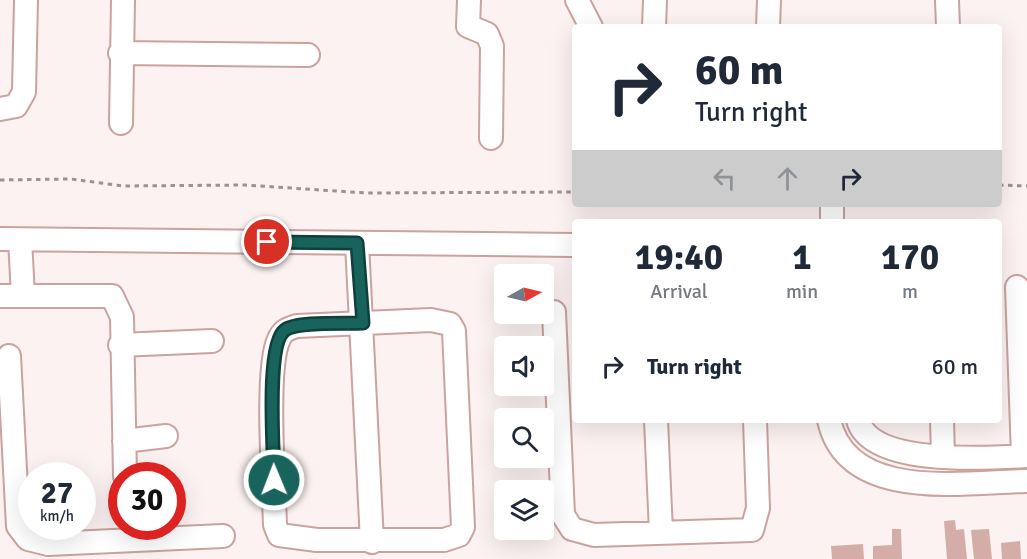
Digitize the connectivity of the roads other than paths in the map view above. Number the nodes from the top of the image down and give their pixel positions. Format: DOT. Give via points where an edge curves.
graph roads {
  1 [pos="26,0"];
  2 [pos="123,0"];
  3 [pos="469,0"];
  4 [pos="577,0"];
  5 [pos="655,0"];
  6 [pos="769,0"];
  7 [pos="944,1"];
  8 [pos="589,24"];
  9 [pos="654,24"];
  10 [pos="768,24"];
  11 [pos="948,24"];
  12 [pos="120,53"];
  13 [pos="308,55"];
  14 [pos="0,109"];
  15 [pos="121,123"];
  16 [pos="491,138"];
  17 [pos="10,240"];
  18 [pos="357,243"];
  19 [pos="572,245"];
  20 [pos="1017,287"];
  21 [pos="23,295"];
  22 [pos="0,296"];
  23 [pos="554,312"];
  24 [pos="363,323"];
  25 [pos="213,340"];
  26 [pos="566,342"];
  27 [pos="120,345"];
  28 [pos="9,356"];
  29 [pos="656,423"];
  30 [pos="755,423"];
  31 [pos="830,423"];
  32 [pos="860,423"];
  33 [pos="942,423"];
  34 [pos="166,436"];
  35 [pos="124,441"];
  36 [pos="943,456"];
  37 [pos="1025,456"];
  38 [pos="125,462"];
  39 [pos="1027,480"];
  40 [pos="661,532"];
  41 [pos="108,535"];
  42 [pos="186,535"];
  43 [pos="223,537"];
  44 [pos="372,542"];
  1 -- 14 [label="street" via="24,92 16,106"];
  2 -- 12 [label="street"];
  3 -- 16 [label="street" via="468,26 487,34 492,46"];
  4 -- 8 [label="street"];
  5 -- 9 [label="street"];
  6 -- 10 [label="street"];
  7 -- 11 [label="street"];
  12 -- 13 [label="street"];
  12 -- 15 [label="street"];
  17 -- 18 [label="street"];
  17 -- 21 [label="street"];
  18 -- 19 [label="street"];
  18 -- 24 [label="street"];
  20 -- 37 [label="street"];
  21 -- 22 [label="street"];
  21 -- 27 [label="street" via="112,296 122,317"];
  23 -- 26 [label="street"];
  24 -- 44 [label="street"];
  24 -- 44 [label="street" via="297,326 285,329 279,337 272,369 275,525 279,534 288,538"];
  24 -- 44 [label="street" via="431,320 452,326 463,527 453,538"];
  25 -- 27 [label="street"];
  26 -- 40 [label="street" via="555,368 565,522 587,534"];
  27 -- 35 [label="street"];
  28 -- 41 [label="street" via="18,526 22,534 42,543"];
  29 -- 40 [label="street"];
  30 -- 40 [label="street" via="758,508 752,530"];
  31 -- 39 [label="street" via="834,436 856,463 890,480"];
  32 -- 36 [label="street" via="884,445"];
  33 -- 36 [label="street"];
  34 -- 35 [label="street"];
  35 -- 38 [label="street"];
  36 -- 37 [label="street"];
  42 -- 43 [label="street"];
}
